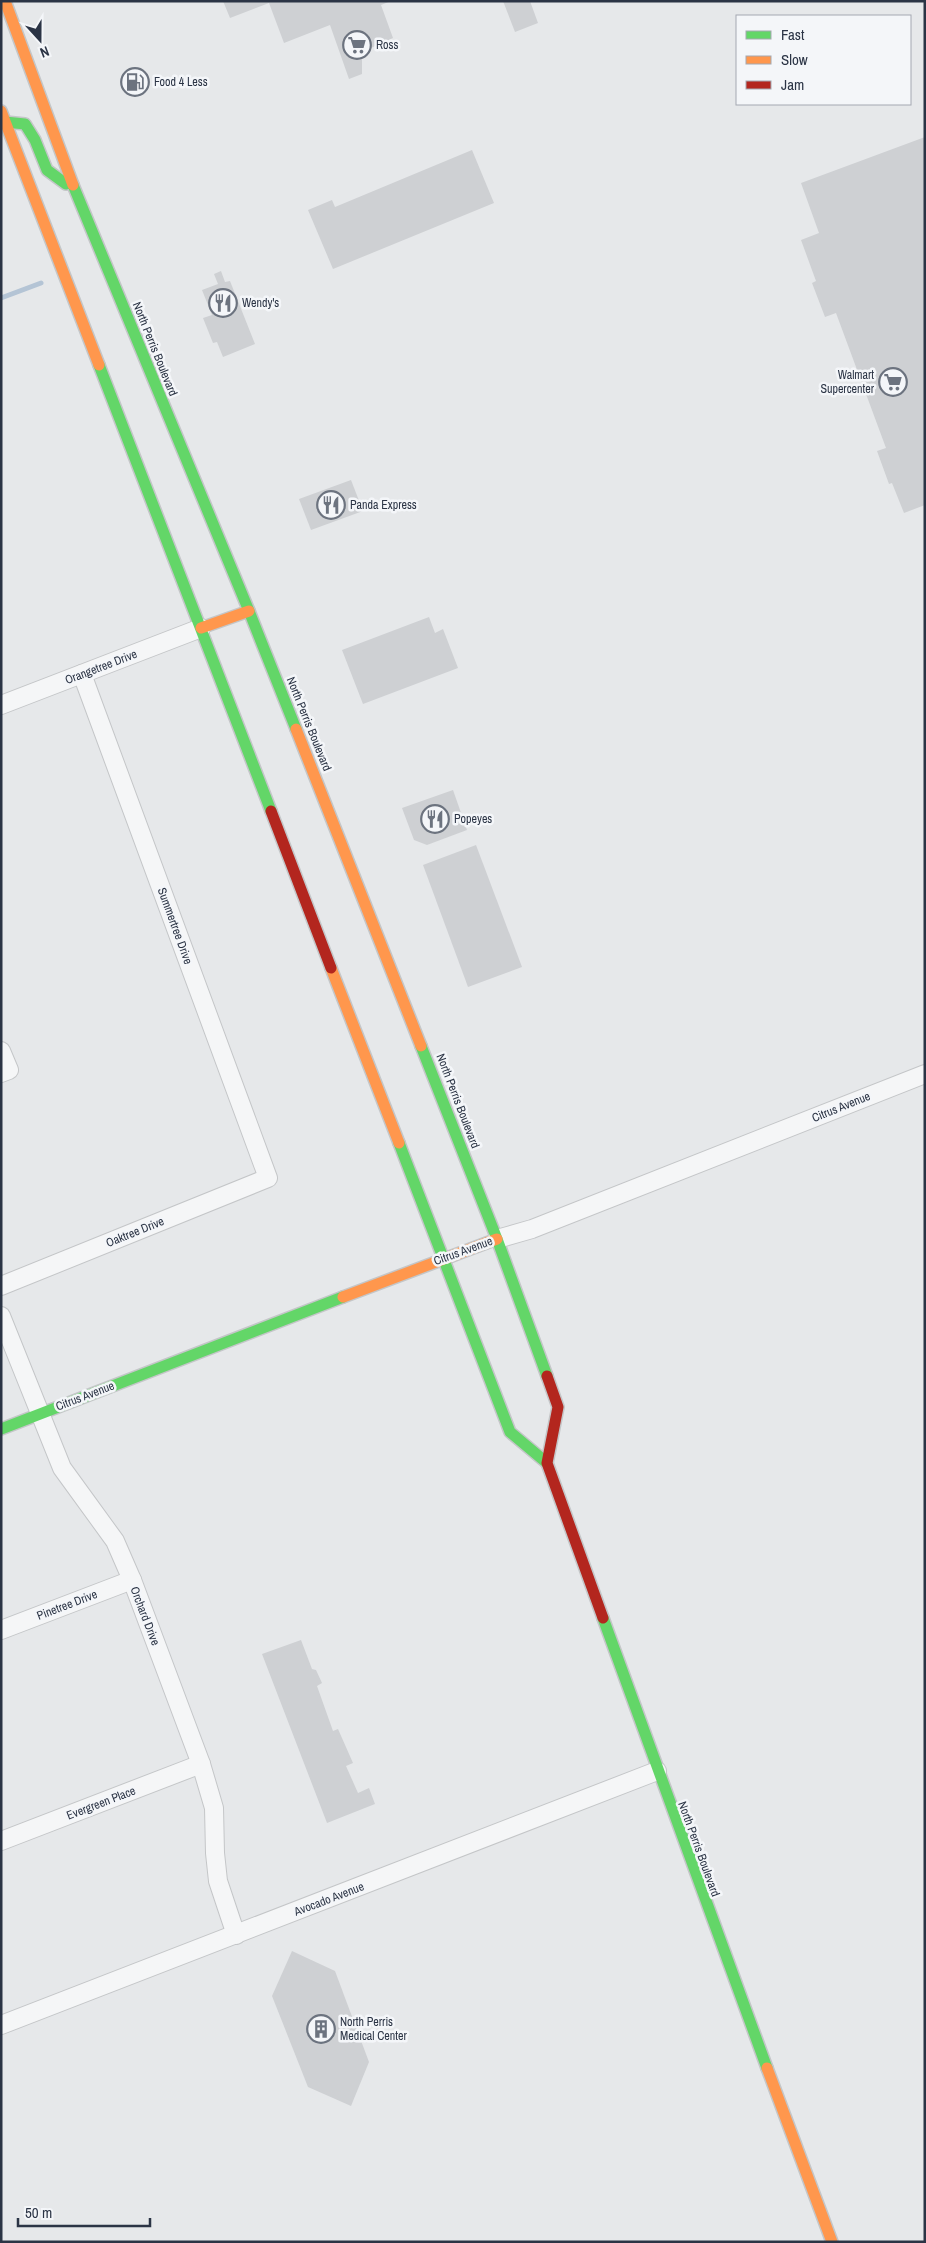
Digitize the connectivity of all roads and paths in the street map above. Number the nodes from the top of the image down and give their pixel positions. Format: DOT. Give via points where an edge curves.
graph roads {
  1 [pos="6,1"];
  2 [pos="3,119"];
  3 [pos="75,191"];
  4 [pos="249,611"];
  5 [pos="201,628"];
  6 [pos="82,674"];
  7 [pos="1,705"];
  8 [pos="1,1051"];
  9 [pos="5,1072"];
  10 [pos="925,1074"];
  11 [pos="268,1178"];
  12 [pos="497,1239"];
  13 [pos="443,1258"];
  14 [pos="1,1286"];
  15 [pos="1,1316"];
  16 [pos="42,1413"];
  17 [pos="1,1429"];
  18 [pos="547,1462"];
  19 [pos="132,1580"];
  20 [pos="1,1630"];
  21 [pos="201,1764"];
  22 [pos="657,1771"];
  23 [pos="1,1841"];
  24 [pos="236,1935"];
  25 [pos="1,2025"];
  26 [pos="832,2242"];
  1 -- 3 [label="main road, North Perris Boulevard"];
  2 -- 3 [label="main road" via="25,124 47,170"];
  2 -- 5 [label="main road"];
  3 -- 4 [label="main road, North Perris Boulevard"];
  4 -- 5 [label="main road"];
  4 -- 12 [label="main road, North Perris Boulevard"];
  5 -- 6 [label="street, Orangetree Drive"];
  5 -- 13 [label="main road"];
  6 -- 7 [label="street, Orangetree Drive"];
  6 -- 11 [label="street, Summertree Drive"];
  8 -- 9 [label="street"];
  10 -- 12 [label="street, Citrus Avenue" via="532,1229"];
  11 -- 14 [label="street, Oaktree Drive"];
  12 -- 13 [label="main road, Citrus Avenue"];
  12 -- 18 [label="main road, North Perris Boulevard" via="558,1408"];
  13 -- 16 [label="main road, Citrus Avenue"];
  13 -- 18 [label="main road" via="510,1432"];
  15 -- 16 [label="street, Orchard Drive"];
  16 -- 17 [label="main road, Citrus Avenue"];
  16 -- 19 [label="street, Orchard Drive" via="62,1468 115,1541"];
  18 -- 22 [label="main road, North Perris Boulevard"];
  19 -- 20 [label="street, Pinetree Drive"];
  19 -- 21 [label="street, Orchard Drive"];
  21 -- 23 [label="street, Evergreen Place"];
  21 -- 24 [label="street, Orchard Drive" via="214,1808 218,1881"];
  22 -- 24 [label="street, Avocado Avenue"];
  22 -- 26 [label="main road, North Perris Boulevard"];
  24 -- 25 [label="street, Avocado Avenue"];
}
